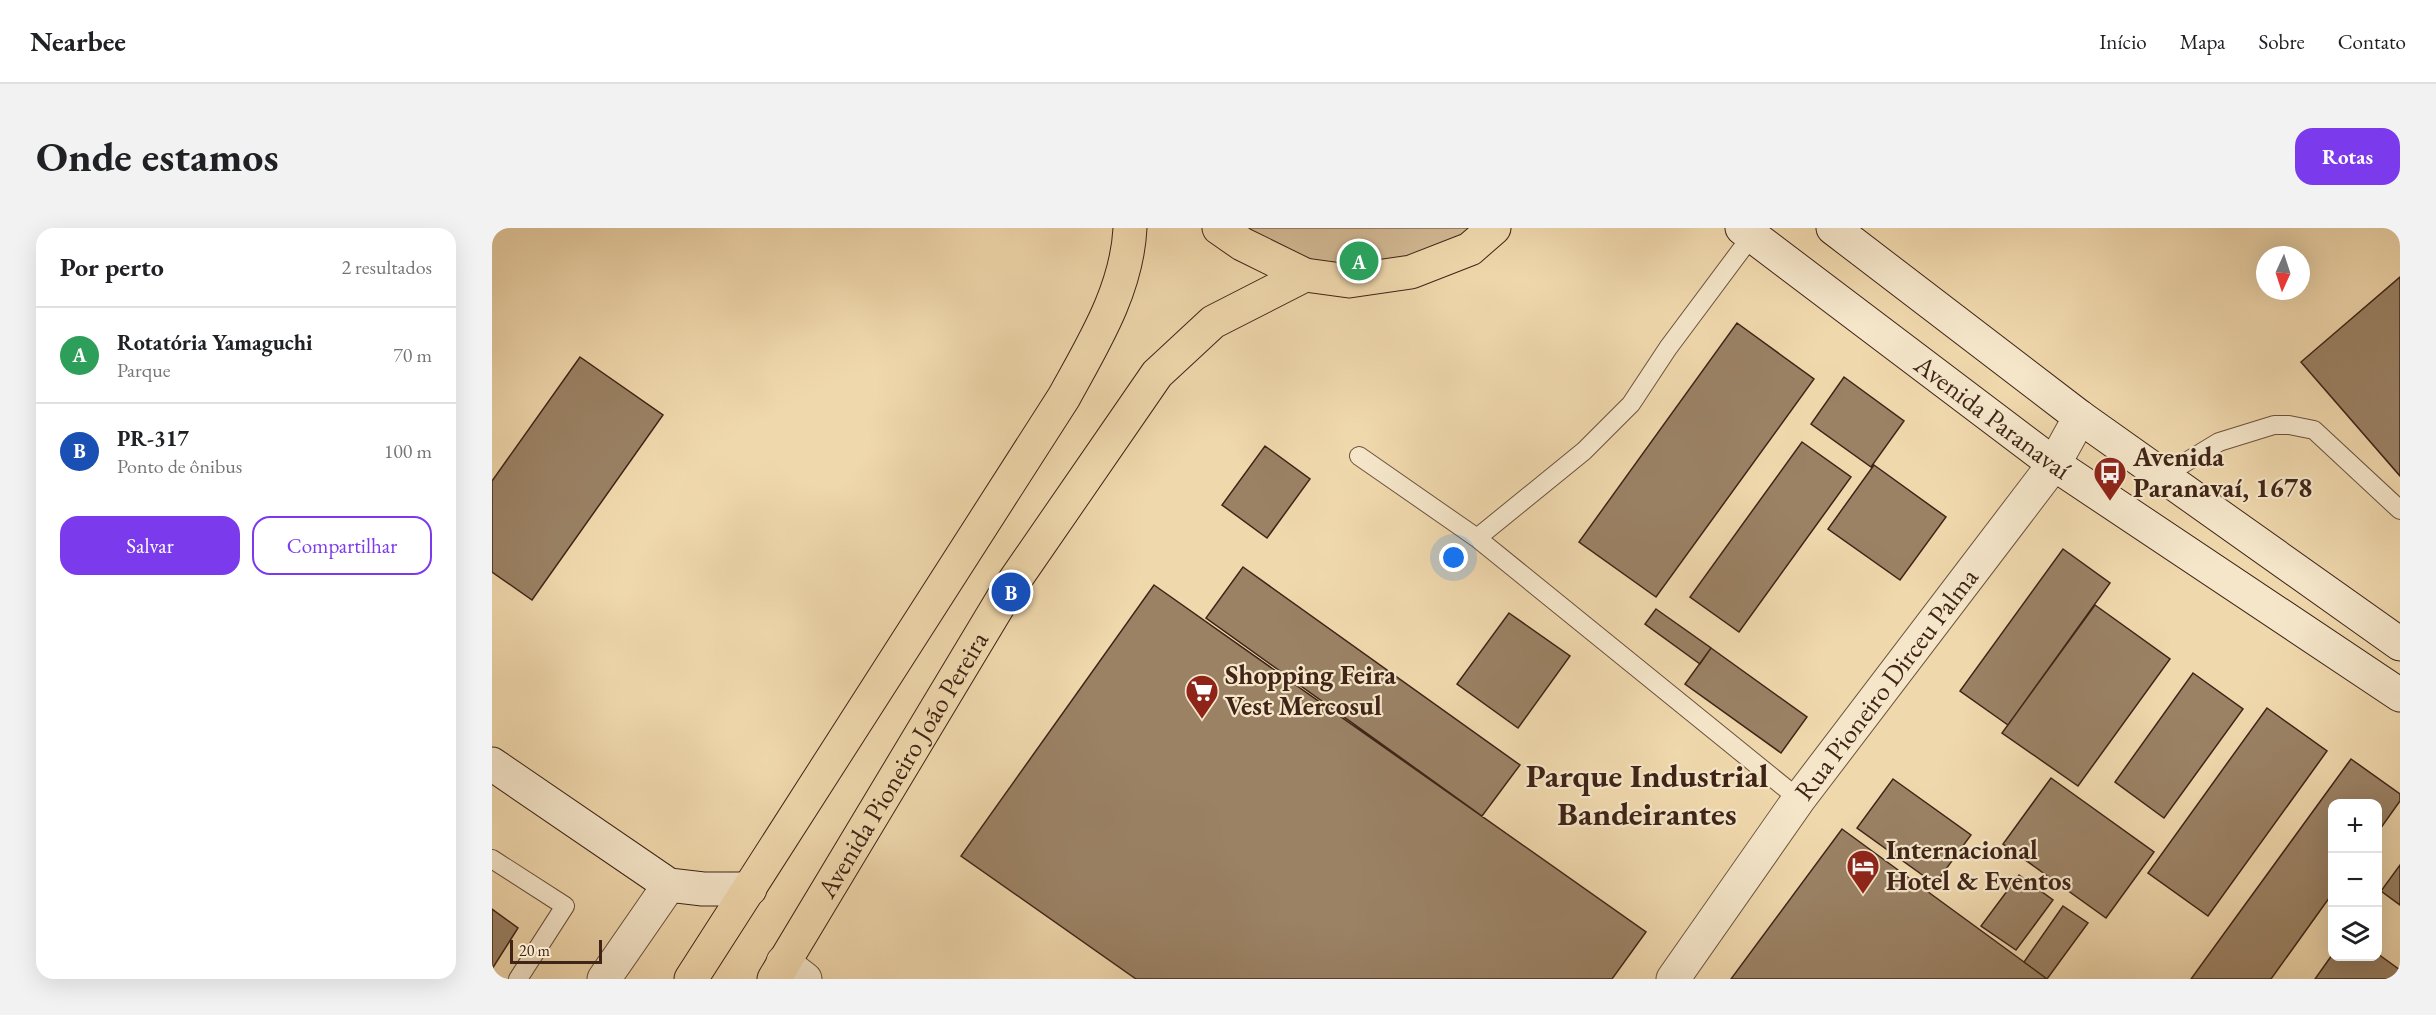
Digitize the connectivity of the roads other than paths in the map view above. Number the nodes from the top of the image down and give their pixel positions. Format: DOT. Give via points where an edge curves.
graph roads {
  1 [pos="1130,228"];
  2 [pos="1219,228"];
  3 [pos="1494,228"];
  4 [pos="1833,228"];
  5 [pos="1750,230"];
  6 [pos="1305,274"];
  7 [pos="2080,417"];
  8 [pos="1359,456"];
  9 [pos="2054,464"];
  10 [pos="2163,476"];
  11 [pos="2400,510"];
  12 [pos="1477,538"];
  13 [pos="2400,644"];
  14 [pos="2400,695"];
  15 [pos="492,764"];
  16 [pos="1799,799"];
  17 [pos="492,859"];
  18 [pos="669,885"];
  19 [pos="750,890"];
  20 [pos="787,974"];
  21 [pos="518,979"];
  22 [pos="604,979"];
  23 [pos="692,979"];
  24 [pos="1673,979"];
  1 -- 19 [label="highway" via="1129,249 1108,316 1065,397"];
  2 -- 6 [label="highway" via="1242,244"];
  3 -- 6 [label="highway" via="1470,249 1411,273 1349,281"];
  4 -- 7 [label="street, Avenida Paranavaí"];
  5 -- 9 [label="street, Avenida Paranavaí"];
  5 -- 12 [label="lane" via="1631,404 1584,451"];
  6 -- 20 [label="highway, Avenida Pioneiro João Pereira" via="1213,322 1157,374 1006,593"];
  7 -- 9 [label="street, Rua Pioneiro Dirceu Palma"];
  7 -- 10 [label="street, Avenida Paranavaí"];
  8 -- 12 [label="lane"];
  9 -- 14 [label="street, Avenida Paranavaí"];
  9 -- 16 [label="street, Rua Pioneiro Dirceu Palma"];
  10 -- 11 [label="lane" via="2219,442 2274,425 2289,425 2314,430"];
  10 -- 13 [label="street, Avenida Paranavaí"];
  12 -- 16 [label="lane"];
  15 -- 18 [label="street"];
  16 -- 24 [label="street, Rua Pioneiro Dirceu Palma"];
  17 -- 21 [label="lane" via="565,906"];
  18 -- 19 [label="street"];
  18 -- 22 [label="street"];
  19 -- 23 [label="highway"];
}
